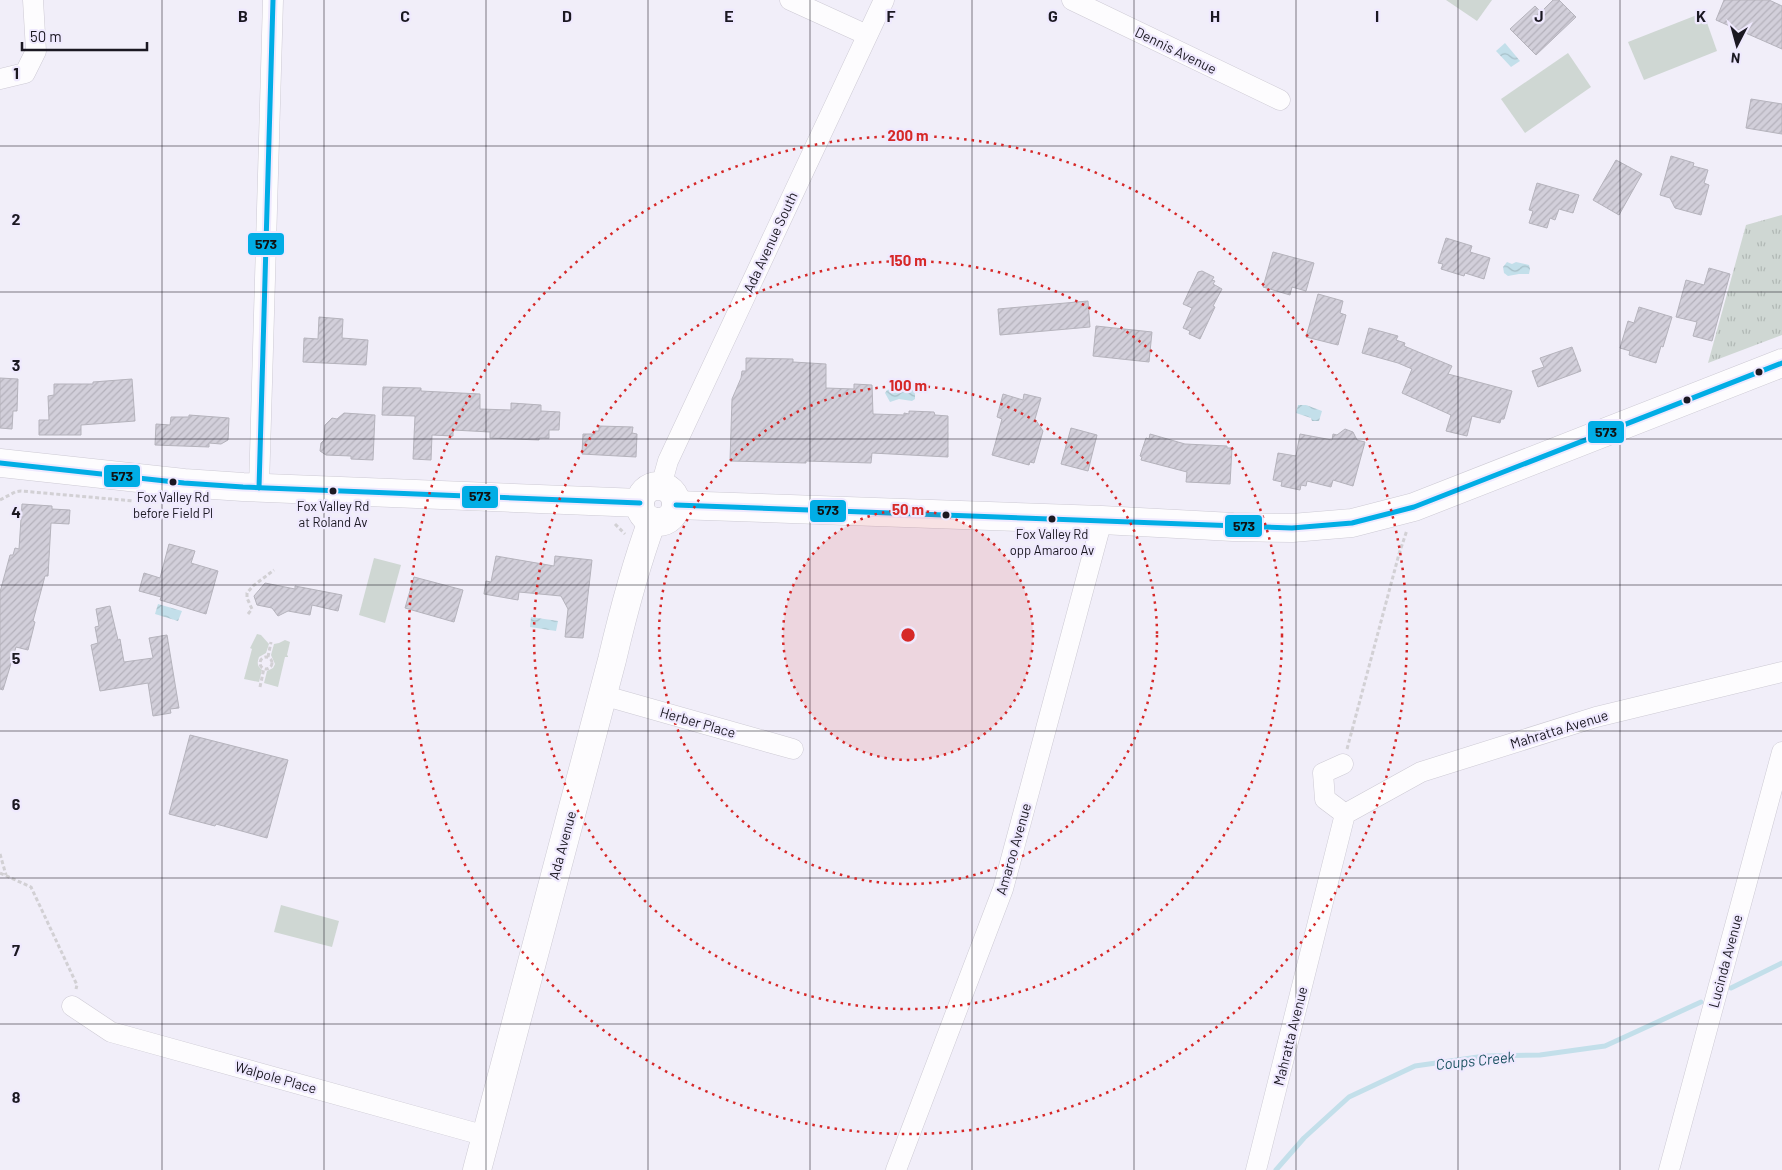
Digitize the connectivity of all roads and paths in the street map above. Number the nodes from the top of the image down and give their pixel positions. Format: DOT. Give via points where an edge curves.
graph roads {
  1 [pos="33,0"];
  2 [pos="273,0"];
  3 [pos="790,0"];
  4 [pos="884,0"];
  5 [pos="1072,0"];
  6 [pos="867,35"];
  7 [pos="0,79"];
  8 [pos="1280,100"];
  9 [pos="1782,363"];
  10 [pos="0,463"];
  11 [pos="258,488"];
  12 [pos="669,496"];
  13 [pos="646,512"];
  14 [pos="1102,520"];
  15 [pos="1407,530"];
  16 [pos="274,570"];
  17 [pos="248,614"];
  18 [pos="271,642"];
  19 [pos="268,657"];
  20 [pos="264,668"];
  21 [pos="1782,672"];
  22 [pos="260,687"];
  23 [pos="602,695"];
  24 [pos="793,749"];
  25 [pos="1782,752"];
  26 [pos="1343,764"];
  27 [pos="1345,814"];
  28 [pos="0,854"];
  29 [pos="0,873"];
  30 [pos="6,875"];
  31 [pos="72,1006"];
  32 [pos="486,1136"];
  33 [pos="477,1170"];
  34 [pos="896,1170"];
  35 [pos="1256,1170"];
  36 [pos="1668,1170"];
  1 -- 7 [label="street" via="36,51 25,73"];
  2 -- 11 [label="street"];
  3 -- 6 [label="street"];
  4 -- 6 [label="street, Ada Avenue South"];
  5 -- 8 [label="street, Dennis Avenue"];
  6 -- 12 [label="street, Ada Avenue South" via="668,461"];
  9 -- 14 [label="main road" via="1414,507 1367,520 1292,528"];
  10 -- 11 [label="main road" via="178,483"];
  11 -- 13 [label="main road"];
  12 -- 13 [label="main road" via="675,510 668,519 657,522"];
  12 -- 14 [label="main road"];
  13 -- 23 [label="main road, Ada Avenue" via="640,554"];
  14 -- 34 [label="street, Amaroo Avenue" via="1003,889"];
  15 -- 26 [label="path"];
  16 -- 17 [label="path" via="247,593 252,609"];
  18 -- 19 [label="path"];
  19 -- 20 [label="path" via="260,662"];
  19 -- 20 [label="path" via="272,664"];
  20 -- 22 [label="path"];
  21 -- 27 [label="street, Mahratta Avenue" via="1596,717 1430,769"];
  23 -- 24 [label="street, Herber Place"];
  23 -- 32 [label="main road, Ada Avenue"];
  25 -- 36 [label="street, Lucinda Avenue"];
  26 -- 27 [label="street" via="1323,773 1325,799"];
  27 -- 35 [label="street, Mahratta Avenue"];
  28 -- 30 [label="path"];
  29 -- 30 [label="path"];
  30 -- 31 [label="path" via="31,887 77,985"];
  31 -- 32 [label="street, Walpole Place" via="112,1032"];
  32 -- 33 [label="main road, Ada Avenue"];
}
